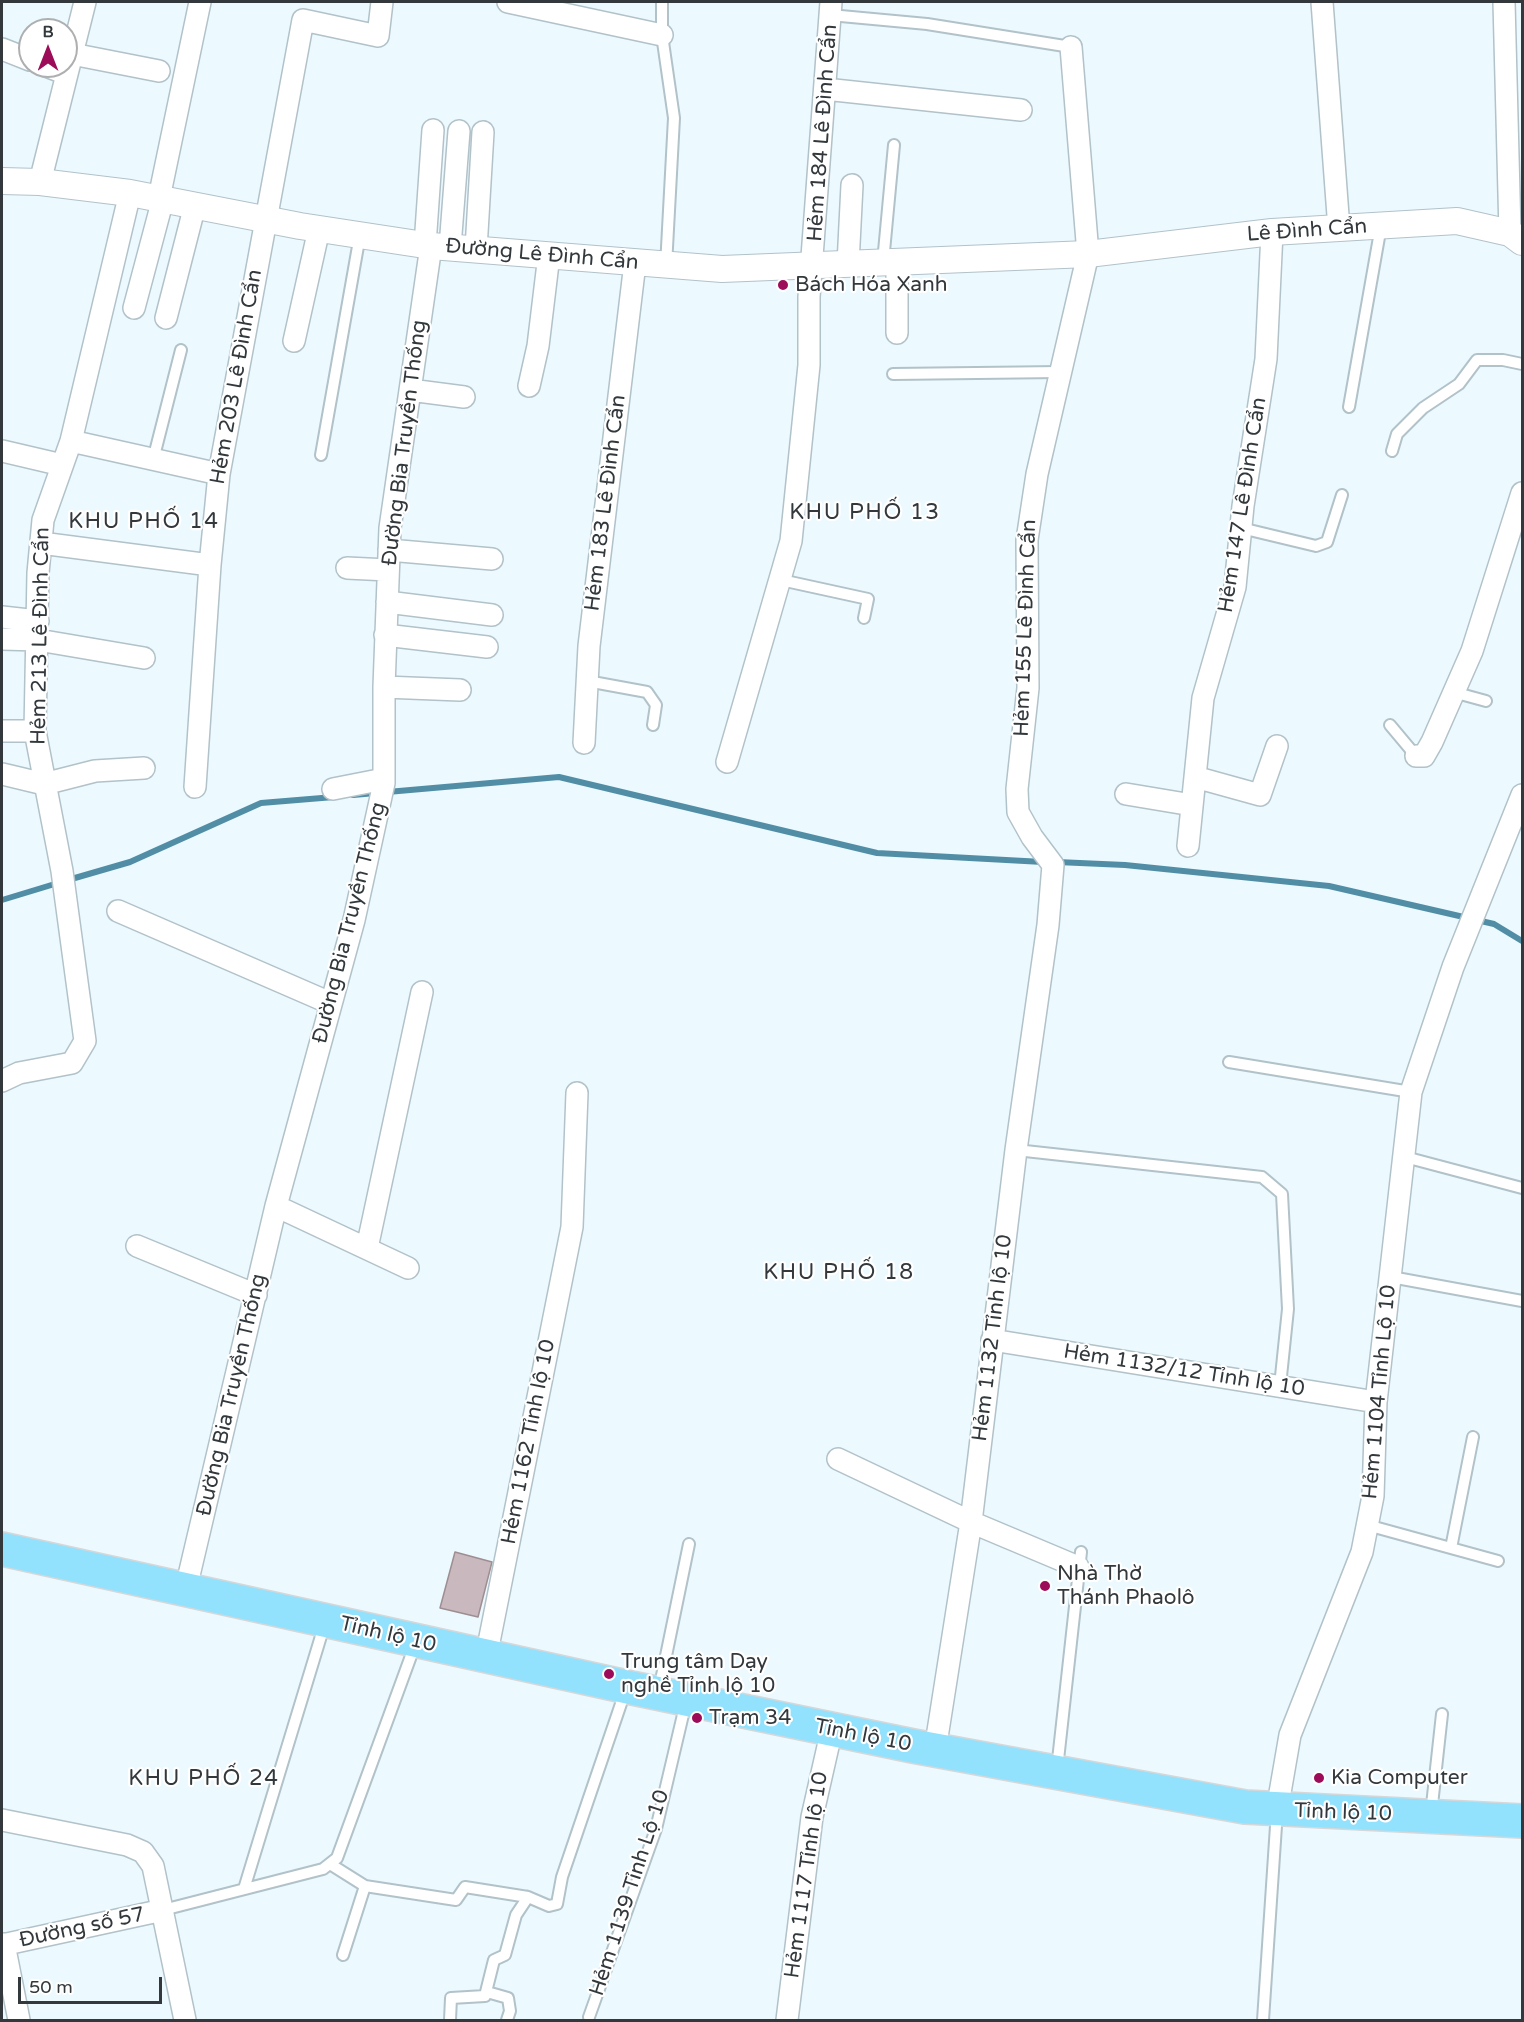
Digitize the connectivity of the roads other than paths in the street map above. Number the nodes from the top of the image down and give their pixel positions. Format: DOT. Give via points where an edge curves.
graph roads {
  1 [pos="85,2"];
  2 [pos="200,2"];
  3 [pos="382,2"];
  4 [pos="508,2"];
  5 [pos="662,2"];
  6 [pos="1322,2"];
  7 [pos="1504,2"];
  8 [pos="831,8"];
  9 [pos="78,30"];
  10 [pos="662,36"];
  11 [pos="1071,47"];
  12 [pos="2,49"];
  13 [pos="18,55"];
  14 [pos="78,55"];
  15 [pos="159,71"];
  16 [pos="66,78"];
  17 [pos="825,90"];
  18 [pos="1021,110"];
  19 [pos="434,130"];
  20 [pos="459,131"];
  21 [pos="483,132"];
  22 [pos="894,145"];
  23 [pos="2,181"];
  24 [pos="40,182"];
  25 [pos="852,185"];
  26 [pos="130,193"];
  27 [pos="161,198"];
  28 [pos="195,205"];
  29 [pos="265,218"];
  30 [pos="1381,226"];
  31 [pos="1339,228"];
  32 [pos="319,229"];
  33 [pos="1272,232"];
  34 [pos="360,235"];
  35 [pos="1516,238"];
  36 [pos="435,246"];
  37 [pos="476,249"];
  38 [pos="1088,254"];
  39 [pos="549,255"];
  40 [pos="890,262"];
  41 [pos="635,263"];
  42 [pos="848,264"];
  43 [pos="814,265"];
  44 [pos="666,266"];
  45 [pos="134,308"];
  46 [pos="166,318"];
  47 [pos="897,333"];
  48 [pos="294,341"];
  49 [pos="181,350"];
  50 [pos="1522,364"];
  51 [pos="1060,372"];
  52 [pos="893,374"];
  53 [pos="529,386"];
  54 [pos="410,390"];
  55 [pos="464,397"];
  56 [pos="1349,406"];
  57 [pos="71,441"];
  58 [pos="2,451"];
  59 [pos="1392,451"];
  60 [pos="321,455"];
  61 [pos="153,460"];
  62 [pos="62,465"];
  63 [pos="219,474"];
  64 [pos="1522,493"];
  65 [pos="1342,495"];
  66 [pos="1241,528"];
  67 [pos="41,543"];
  68 [pos="492,559"];
  69 [pos="388,560"];
  70 [pos="210,565"];
  71 [pos="347,568"];
  72 [pos="781,580"];
  73 [pos="387,602"];
  74 [pos="492,615"];
  75 [pos="2,617"];
  76 [pos="864,618"];
  77 [pos="38,630"];
  78 [pos="385,635"];
  79 [pos="2,639"];
  80 [pos="487,646"];
  81 [pos="144,658"];
  82 [pos="587,681"];
  83 [pos="384,687"];
  84 [pos="460,690"];
  85 [pos="1453,692"];
  86 [pos="1486,700"];
  87 [pos="653,724"];
  88 [pos="1390,725"];
  89 [pos="35,730"];
  90 [pos="2,731"];
  91 [pos="584,743"];
  92 [pos="1276,746"];
  93 [pos="1416,756"];
  94 [pos="727,762"];
  95 [pos="144,768"];
  96 [pos="2,774"];
  97 [pos="1195,777"];
  98 [pos="384,781"];
  99 [pos="44,784"];
  100 [pos="195,787"];
  101 [pos="333,789"];
  102 [pos="1125,795"];
  103 [pos="1522,795"];
  104 [pos="1192,805"];
  105 [pos="1188,846"];
  106 [pos="118,911"];
  107 [pos="1048,925"];
  108 [pos="422,992"];
  109 [pos="330,1003"];
  110 [pos="1229,1062"];
  111 [pos="2,1081"];
  112 [pos="1412,1092"];
  113 [pos="577,1093"];
  114 [pos="1016,1150"];
  115 [pos="1405,1157"];
  116 [pos="1522,1188"];
  117 [pos="276,1206"];
  118 [pos="137,1246"];
  119 [pos="367,1248"];
  120 [pos="408,1268"];
  121 [pos="1391,1277"];
  122 [pos="256,1295"];
  123 [pos="1522,1301"];
  124 [pos="992,1340"];
  125 [pos="1280,1386"];
  126 [pos="1376,1402"];
  127 [pos="1473,1437"];
  128 [pos="838,1459"];
  129 [pos="971,1522"];
  130 [pos="1367,1525"];
  131 [pos="689,1544"];
  132 [pos="1451,1548"];
  133 [pos="2,1549"];
  134 [pos="1080,1559"];
  135 [pos="1498,1561"];
  136 [pos="186,1588"];
  137 [pos="325,1620"];
  138 [pos="416,1641"];
  139 [pos="486,1657"];
  140 [pos="627,1687"];
  141 [pos="673,1696"];
  142 [pos="1442,1714"];
  143 [pos="832,1729"];
  144 [pos="935,1750"];
  145 [pos="1056,1772"];
  146 [pos="1276,1810"];
  147 [pos="1431,1817"];
  148 [pos="2,1820"];
  149 [pos="1522,1821"];
  150 [pos="330,1864"];
  151 [pos="364,1886"];
  152 [pos="244,1889"];
  153 [pos="528,1897"];
  154 [pos="163,1910"];
  155 [pos="3,1944"];
  156 [pos="343,1954"];
  157 [pos="487,1992"];
  158 [pos="589,2017"];
  159 [pos="19,2020"];
  160 [pos="185,2020"];
  161 [pos="450,2020"];
  162 [pos="507,2020"];
  163 [pos="787,2020"];
  164 [pos="1263,2020"];
  1 -- 9 [label="street"];
  2 -- 27 [label="street"];
  3 -- 29 [label="street, Hẻm 203 Lê Đình Cẩn" via="378,36 303,20"];
  4 -- 10 [label="street"];
  5 -- 10 [label="lane"];
  6 -- 31 [label="street"];
  7 -- 35 [label="street"];
  8 -- 11 [label="lane"];
  8 -- 17 [label="street, Hẻm 184 Lê Đình Cẩn"];
  10 -- 44 [label="lane" via="674,118"];
  11 -- 38 [label="street, Hẻm 155 Lê Đình Cẩn"];
  12 -- 13 [label="street"];
  14 -- 15 [label="street"];
  16 -- 24 [label="street"];
  17 -- 18 [label="street"];
  17 -- 43 [label="street, Hẻm 184 Lê Đình Cẩn"];
  19 -- 36 [label="street"];
  20 -- 36 [label="street"];
  21 -- 37 [label="street"];
  22 -- 40 [label="lane"];
  23 -- 24 [label="street, Đường Lê Đình Cẩn"];
  24 -- 26 [label="street, Đường Lê Đình Cẩn"];
  25 -- 42 [label="street"];
  26 -- 27 [label="street, Đường Lê Đình Cẩn"];
  26 -- 57 [label="street, Hẻm 213 Lê Đình Cẩn"];
  27 -- 28 [label="street, Đường Lê Đình Cẩn"];
  27 -- 45 [label="street"];
  28 -- 29 [label="street, Đường Lê Đình Cẩn"];
  28 -- 46 [label="street"];
  29 -- 32 [label="street, Đường Lê Đình Cẩn"];
  29 -- 63 [label="street, Hẻm 203 Lê Đình Cẩn"];
  30 -- 31 [label="street, Lê Đình Cẩn"];
  30 -- 35 [label="street, Lê Đình Cẩn" via="1457,222"];
  30 -- 56 [label="lane"];
  31 -- 33 [label="street, Lê Đình Cẩn"];
  32 -- 34 [label="street, Đường Lê Đình Cẩn"];
  32 -- 48 [label="street"];
  33 -- 38 [label="street, Lê Đình Cẩn"];
  33 -- 66 [label="street, Hẻm 147 Lê Đình Cẩn" via="1266,359"];
  34 -- 36 [label="street, Đường Lê Đình Cẩn"];
  34 -- 60 [label="lane"];
  36 -- 37 [label="street, Đường Lê Đình Cẩn"];
  36 -- 54 [label="street, Đường Bia Truyền Thống"];
  37 -- 39 [label="street, Đường Lê Đình Cẩn"];
  38 -- 40 [label="street, Đường Lê Đình Cẩn"];
  38 -- 51 [label="street, Hẻm 155 Lê Đình Cẩn"];
  39 -- 41 [label="street, Đường Lê Đình Cẩn"];
  39 -- 53 [label="street"];
  40 -- 42 [label="street, Đường Lê Đình Cẩn"];
  40 -- 47 [label="street"];
  41 -- 44 [label="street, Đường Lê Đình Cẩn"];
  41 -- 82 [label="street, Hẻm 183 Lê Đình Cẩn"];
  42 -- 43 [label="street, Đường Lê Đình Cẩn"];
  43 -- 44 [label="street, Đường Lê Đình Cẩn" via="722,269"];
  43 -- 72 [label="street, Hẻm 184 Lê Đình Cẩn" via="791,541"];
  49 -- 61 [label="lane"];
  50 -- 59 [label="lane" via="1477,360 1459,384 1424,408 1397,434"];
  51 -- 52 [label="lane"];
  51 -- 107 [label="street, Hẻm 155 Lê Đình Cẩn" via="1027,540 1028,688 1017,789 1018,812 1053,865"];
  54 -- 55 [label="street"];
  54 -- 69 [label="street, Đường Bia Truyền Thống"];
  57 -- 61 [label="street"];
  57 -- 62 [label="street, Hẻm 213 Lê Đình Cẩn"];
  58 -- 62 [label="street"];
  61 -- 63 [label="street"];
  62 -- 67 [label="street, Hẻm 213 Lê Đình Cẩn" via="43,520"];
  63 -- 70 [label="street, Hẻm 203 Lê Đình Cẩn"];
  64 -- 85 [label="street" via="1472,651"];
  65 -- 66 [label="lane" via="1328,542 1316,546"];
  66 -- 97 [label="street, Hẻm 147 Lê Đình Cẩn" via="1234,587 1203,698"];
  67 -- 70 [label="street"];
  67 -- 77 [label="street, Hẻm 213 Lê Đình Cẩn"];
  68 -- 69 [label="street"];
  69 -- 71 [label="street"];
  69 -- 73 [label="street, Đường Bia Truyền Thống"];
  70 -- 100 [label="street, Hẻm 203 Lê Đình Cẩn"];
  72 -- 76 [label="lane" via="868,599"];
  72 -- 94 [label="street, Hẻm 184 Lê Đình Cẩn"];
  73 -- 74 [label="street"];
  73 -- 78 [label="street, Đường Bia Truyền Thống"];
  75 -- 77 [label="street"];
  77 -- 79 [label="street"];
  77 -- 81 [label="street"];
  77 -- 89 [label="street, Hẻm 213 Lê Đình Cẩn"];
  78 -- 80 [label="street"];
  78 -- 83 [label="street, Đường Bia Truyền Thống"];
  82 -- 87 [label="lane" via="647,692 656,705"];
  82 -- 91 [label="street, Hẻm 183 Lê Đình Cẩn"];
  83 -- 84 [label="street"];
  83 -- 98 [label="street, Đường Bia Truyền Thống"];
  85 -- 86 [label="lane"];
  85 -- 93 [label="street" via="1424,756"];
  88 -- 93 [label="lane"];
  89 -- 90 [label="street"];
  89 -- 99 [label="street, Hẻm 213 Lê Đình Cẩn"];
  92 -- 97 [label="street" via="1260,795"];
  95 -- 99 [label="street" via="95,771"];
  96 -- 99 [label="street"];
  97 -- 104 [label="street, Hẻm 147 Lê Đình Cẩn"];
  98 -- 101 [label="street"];
  98 -- 109 [label="street, Đường Bia Truyền Thống" via="354,920"];
  99 -- 111 [label="street, Hẻm 213 Lê Đình Cẩn" via="62,871 85,1041 72,1063 19,1073"];
  102 -- 104 [label="street"];
  103 -- 112 [label="street, Hẻm 1104 Tỉnh Lộ 10" via="1453,967"];
  104 -- 105 [label="street, Hẻm 147 Lê Đình Cẩn"];
  106 -- 109 [label="street"];
  107 -- 114 [label="street, Hẻm 1132 Tỉnh lộ 10"];
  108 -- 119 [label="street"];
  109 -- 117 [label="street, Đường Bia Truyền Thống"];
  110 -- 112 [label="lane"];
  112 -- 115 [label="street, Hẻm 1104 Tỉnh Lộ 10"];
  113 -- 139 [label="street, Hẻm 1162 Tỉnh lộ 10" via="573,1227"];
  114 -- 124 [label="street, Hẻm 1132 Tỉnh lộ 10"];
  114 -- 125 [label="lane" via="1262,1177 1282,1194 1288,1309"];
  115 -- 116 [label="lane"];
  115 -- 121 [label="street, Hẻm 1104 Tỉnh Lộ 10"];
  117 -- 119 [label="street"];
  117 -- 122 [label="street, Đường Bia Truyền Thống"];
  118 -- 122 [label="street"];
  119 -- 120 [label="street"];
  121 -- 123 [label="lane"];
  121 -- 126 [label="street, Hẻm 1104 Tỉnh Lộ 10"];
  122 -- 136 [label="street, Đường Bia Truyền Thống"];
  124 -- 125 [label="street, Hẻm 1132/12 Tỉnh lộ 10"];
  124 -- 129 [label="street, Hẻm 1132 Tỉnh lộ 10"];
  125 -- 126 [label="street, Hẻm 1132/12 Tỉnh lộ 10"];
  126 -- 130 [label="street, Hẻm 1104 Tỉnh Lộ 10" via="1373,1496"];
  127 -- 132 [label="lane"];
  128 -- 129 [label="street"];
  129 -- 134 [label="street"];
  129 -- 144 [label="street, Hẻm 1132 Tỉnh lộ 10"];
  130 -- 132 [label="lane"];
  130 -- 146 [label="street, Hẻm 1104 Tỉnh Lộ 10" via="1362,1552 1290,1735"];
  131 -- 141 [label="lane, Hẻm 1139 Tỉnh Lộ 10"];
  132 -- 135 [label="lane"];
  133 -- 136 [label="main road, Tỉnh lộ 10"];
  134 -- 145 [label="lane"];
  136 -- 137 [label="main road, Tỉnh lộ 10"];
  137 -- 138 [label="main road, Tỉnh lộ 10"];
  137 -- 152 [label="lane"];
  138 -- 139 [label="main road, Tỉnh lộ 10"];
  138 -- 150 [label="lane" via="337,1858"];
  139 -- 140 [label="main road, Tỉnh lộ 10"];
  140 -- 141 [label="main road, Tỉnh lộ 10"];
  140 -- 153 [label="lane" via="562,1877 557,1904 549,1906"];
  141 -- 143 [label="main road, Tỉnh lộ 10"];
  141 -- 158 [label="lane, Hẻm 1139 Tỉnh Lộ 10" via="656,1829"];
  142 -- 147 [label="lane"];
  143 -- 144 [label="main road, Tỉnh lộ 10"];
  143 -- 163 [label="street, Hẻm 1117 Tỉnh lộ 10" via="812,1816"];
  144 -- 145 [label="main road, Tỉnh lộ 10"];
  145 -- 146 [label="main road, Tỉnh lộ 10"];
  146 -- 147 [label="main road, Tỉnh lộ 10"];
  146 -- 164 [label="lane"];
  147 -- 149 [label="main road, Tỉnh lộ 10"];
  148 -- 154 [label="street" via="136,1848 153,1866"];
  150 -- 151 [label="lane"];
  150 -- 152 [label="lane"];
  151 -- 153 [label="lane" via="456,1900 465,1887"];
  151 -- 156 [label="lane"];
  152 -- 154 [label="lane"];
  153 -- 157 [label="lane" via="516,1915 505,1955 494,1960"];
  154 -- 155 [label="street, Đường số 57"];
  154 -- 160 [label="street"];
  155 -- 159 [label="street"];
  157 -- 161 [label="lane" via="480,1997 450,1998"];
  157 -- 162 [label="lane" via="508,1998"];
}
